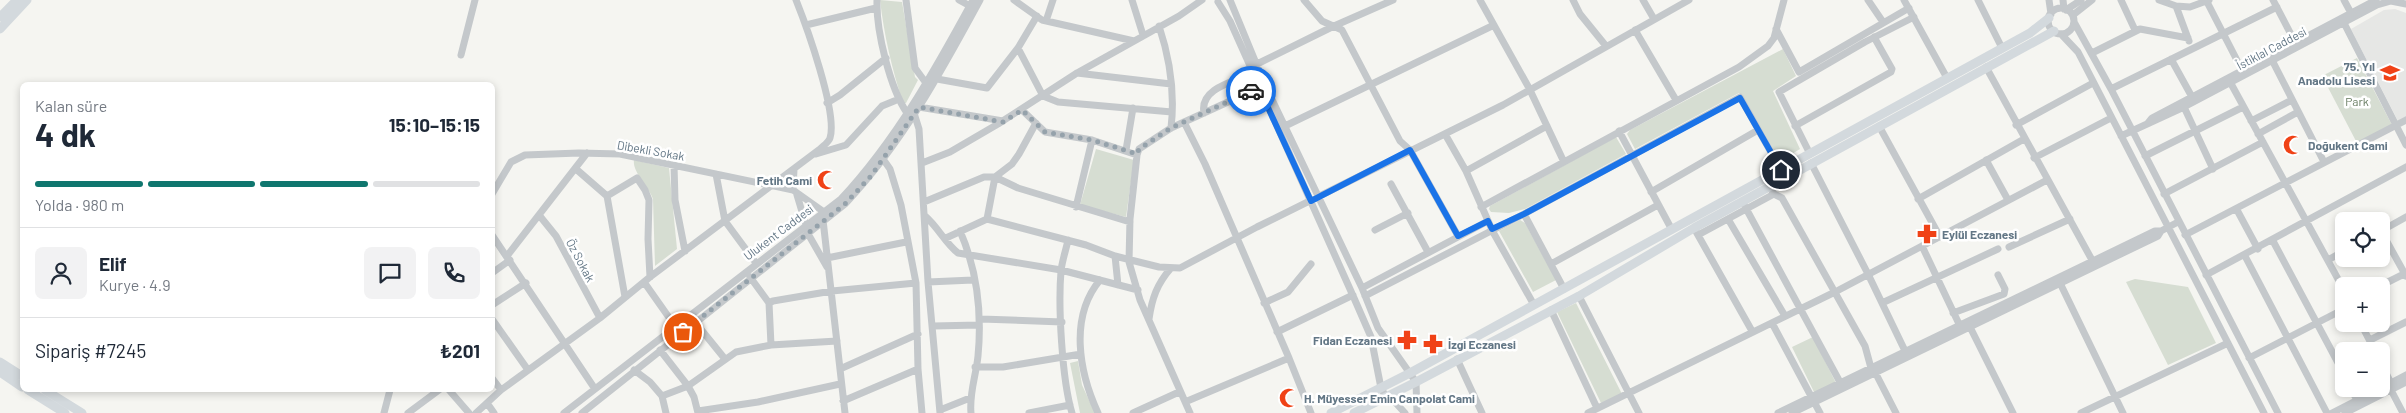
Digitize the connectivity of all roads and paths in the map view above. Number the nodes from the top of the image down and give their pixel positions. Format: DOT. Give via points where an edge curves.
graph roads {
  1 [pos="17,0"];
  2 [pos="27,0"];
  3 [pos="475,0"];
  4 [pos="796,0"];
  5 [pos="876,0"];
  6 [pos="906,0"];
  7 [pos="960,0"];
  8 [pos="980,0"];
  9 [pos="1014,0"];
  10 [pos="1053,0"];
  11 [pos="1132,0"];
  12 [pos="1202,0"];
  13 [pos="1228,0"];
  14 [pos="1304,0"];
  15 [pos="1393,0"];
  16 [pos="1480,0"];
  17 [pos="1573,0"];
  18 [pos="1643,0"];
  19 [pos="1690,0"];
  20 [pos="1868,0"];
  21 [pos="1978,0"];
  22 [pos="2049,0"];
  23 [pos="2063,0"];
  24 [pos="2081,0"];
  25 [pos="2092,0"];
  26 [pos="2121,0"];
  27 [pos="2159,0"];
  28 [pos="2207,0"];
  29 [pos="2344,0"];
  30 [pos="2376,0"];
  31 [pos="1216,1"];
  32 [pos="2386,1"];
  33 [pos="1780,2"];
  34 [pos="1906,2"];
  35 [pos="971,3"];
  36 [pos="1381,3"];
  37 [pos="2275,3"];
  38 [pos="2406,4"];
  39 [pos="2176,6"];
  40 [pos="876,8"];
  41 [pos="2065,9"];
  42 [pos="2351,12"];
  43 [pos="1,14"];
  44 [pos="1037,16"];
  45 [pos="2050,16"];
  46 [pos="1914,17"];
  47 [pos="2073,19"];
  48 [pos="1654,20"];
  49 [pos="1046,21"];
  50 [pos="1883,22"];
  51 [pos="2344,23"];
  52 [pos="1494,25"];
  53 [pos="806,26"];
  54 [pos="1159,26"];
  55 [pos="1334,26"];
  56 [pos="1776,28"];
  57 [pos="0,29"];
  58 [pos="1635,30"];
  59 [pos="2135,30"];
  60 [pos="2057,32"];
  61 [pos="2222,34"];
  62 [pos="1143,35"];
  63 [pos="1874,37"];
  64 [pos="2188,38"];
  65 [pos="1134,41"];
  66 [pos="2295,42"];
  67 [pos="1606,46"];
  68 [pos="1018,48"];
  69 [pos="2002,48"];
  70 [pos="2192,48"];
  71 [pos="2092,53"];
  72 [pos="461,55"];
  73 [pos="886,58"];
  74 [pos="2171,59"];
  75 [pos="2272,60"];
  76 [pos="1257,64"];
  77 [pos="1986,67"];
  78 [pos="2242,70"];
  79 [pos="1253,73"];
  80 [pos="1077,74"];
  81 [pos="1947,78"];
  82 [pos="937,79"];
  83 [pos="2229,80"];
  84 [pos="926,83"];
  85 [pos="1370,83"];
  86 [pos="2094,83"];
  87 [pos="1171,84"];
  88 [pos="1262,86"];
  89 [pos="1529,88"];
  90 [pos="2111,89"];
  91 [pos="1043,96"];
  92 [pos="2192,97"];
  93 [pos="899,98"];
  94 [pos="1676,100"];
  95 [pos="2292,100"];
  96 [pos="827,103"];
  97 [pos="2184,107"];
  98 [pos="2244,107"];
  99 [pos="1133,108"];
  100 [pos="1022,110"];
  101 [pos="914,111"];
  102 [pos="1172,112"];
  103 [pos="2298,112"];
  104 [pos="1204,113"];
  105 [pos="2111,118"];
  106 [pos="2406,120"];
  107 [pos="2251,121"];
  108 [pos="1003,122"];
  109 [pos="1184,122"];
  110 [pos="1036,123"];
  111 [pos="2148,123"];
  112 [pos="2016,125"];
  113 [pos="2396,125"];
  114 [pos="1285,126"];
  115 [pos="1547,126"];
  116 [pos="1795,126"];
  117 [pos="1879,126"];
  118 [pos="1171,128"];
  119 [pos="1758,130"];
  120 [pos="2195,130"];
  121 [pos="1619,131"];
  122 [pos="2132,131"];
  123 [pos="1445,134"];
  124 [pos="2258,134"];
  125 [pos="2121,136"];
  126 [pos="2024,139"];
  127 [pos="1092,140"];
  128 [pos="2263,142"];
  129 [pos="2406,145"];
  130 [pos="1126,150"];
  131 [pos="1410,150"];
  132 [pos="587,153"];
  133 [pos="1137,154"];
  134 [pos="813,155"];
  135 [pos="1631,156"];
  136 [pos="2145,156"];
  137 [pos="1811,158"];
  138 [pos="2034,158"];
  139 [pos="884,159"];
  140 [pos="1563,160"];
  141 [pos="1986,160"];
  142 [pos="2324,162"];
  143 [pos="922,163"];
  144 [pos="674,165"];
  145 [pos="2406,168"];
  146 [pos="576,169"];
  147 [pos="794,169"];
  148 [pos="2214,169"];
  149 [pos="1781,170"];
  150 [pos="1466,171"];
  151 [pos="716,174"];
  152 [pos="995,177"];
  153 [pos="2047,180"];
  154 [pos="2286,183"];
  155 [pos="1391,184"];
  156 [pos="771,185"];
  157 [pos="495,189"];
  158 [pos="1772,190"];
  159 [pos="795,192"];
  160 [pos="1651,192"];
  161 [pos="2164,194"];
  162 [pos="607,196"];
  163 [pos="1319,197"];
  164 [pos="1918,199"];
  165 [pos="2008,200"];
  166 [pos="1311,201"];
  167 [pos="924,202"];
  168 [pos="1658,205"];
  169 [pos="1744,205"];
  170 [pos="1076,207"];
  171 [pos="1481,207"];
  172 [pos="2237,210"];
  173 [pos="824,212"];
  174 [pos="1408,213"];
  175 [pos="1524,214"];
  176 [pos="539,215"];
  177 [pos="925,216"];
  178 [pos="2406,217"];
  179 [pos="986,219"];
  180 [pos="1728,219"];
  181 [pos="823,220"];
  182 [pos="2070,220"];
  183 [pos="725,221"];
  184 [pos="1488,221"];
  185 [pos="1130,222"];
  186 [pos="2178,222"];
  187 [pos="2306,223"];
  188 [pos="2390,226"];
  189 [pos="2168,227"];
  190 [pos="807,229"];
  191 [pos="1492,229"];
  192 [pos="1375,230"];
  193 [pos="1672,230"];
  194 [pos="960,231"];
  195 [pos="1696,231"];
  196 [pos="2161,231"];
  197 [pos="2186,235"];
  198 [pos="1458,236"];
  199 [pos="1940,236"];
  200 [pos="946,238"];
  201 [pos="1236,238"];
  202 [pos="495,239"];
  203 [pos="1068,240"];
  204 [pos="2273,241"];
  205 [pos="906,242"];
  206 [pos="1922,246"];
  207 [pos="2009,247"];
  208 [pos="2390,247"];
  209 [pos="2258,249"];
  210 [pos="1998,250"];
  211 [pos="685,251"];
  212 [pos="1428,252"];
  213 [pos="970,255"];
  214 [pos="1115,256"];
  215 [pos="2245,256"];
  216 [pos="2335,256"];
  217 [pos="509,258"];
  218 [pos="827,258"];
  219 [pos="1129,258"];
  220 [pos="2092,260"];
  221 [pos="2328,260"];
  222 [pos="756,263"];
  223 [pos="1311,264"];
  224 [pos="1551,264"];
  225 [pos="1171,268"];
  226 [pos="495,270"];
  227 [pos="829,270"];
  228 [pos="1061,270"];
  229 [pos="1868,274"];
  230 [pos="1998,274"];
  231 [pos="2405,274"];
  232 [pos="2206,275"];
  233 [pos="650,277"];
  234 [pos="1936,277"];
  235 [pos="2337,277"];
  236 [pos="750,278"];
  237 [pos="973,280"];
  238 [pos="1100,280"];
  239 [pos="2390,281"];
  240 [pos="644,282"];
  241 [pos="928,282"];
  242 [pos="526,283"];
  243 [pos="916,283"];
  244 [pos="2060,283"];
  245 [pos="1118,285"];
  246 [pos="1362,288"];
  247 [pos="1564,289"];
  248 [pos="1138,290"];
  249 [pos="832,291"];
  250 [pos="1834,292"];
  251 [pos="2004,294"];
  252 [pos="1353,295"];
  253 [pos="1365,296"];
  254 [pos="1579,296"];
  255 [pos="625,297"];
  256 [pos="2007,302"];
  257 [pos="495,303"];
  258 [pos="769,303"];
  259 [pos="1264,303"];
  260 [pos="1882,304"];
  261 [pos="1534,305"];
  262 [pos="1801,308"];
  263 [pos="1551,310"];
  264 [pos="1953,313"];
  265 [pos="2335,314"];
  266 [pos="1785,316"];
  267 [pos="600,318"];
  268 [pos="1149,319"];
  269 [pos="695,322"];
  270 [pos="980,322"];
  271 [pos="1062,322"];
  272 [pos="2406,322"];
  273 [pos="1772,323"];
  274 [pos="2317,323"];
  275 [pos="495,324"];
  276 [pos="676,326"];
  277 [pos="933,326"];
  278 [pos="1960,326"];
  279 [pos="1970,327"];
  280 [pos="1752,331"];
  281 [pos="1277,332"];
  282 [pos="2366,332"];
  283 [pos="918,334"];
  284 [pos="2288,338"];
  285 [pos="2370,340"];
  286 [pos="837,341"];
  287 [pos="2228,343"];
  288 [pos="564,344"];
  289 [pos="771,346"];
  290 [pos="660,350"];
  291 [pos="1081,354"];
  292 [pos="1906,355"];
  293 [pos="1063,356"];
  294 [pos="2335,357"];
  295 [pos="1289,358"];
  296 [pos="2249,358"];
  297 [pos="725,359"];
  298 [pos="1457,359"];
  299 [pos="0,362"];
  300 [pos="976,367"];
  301 [pos="840,369"];
  302 [pos="918,369"];
  303 [pos="528,370"];
  304 [pos="634,370"];
  305 [pos="1873,370"];
  306 [pos="0,372"];
  307 [pos="1410,373"];
  308 [pos="20,375"];
  309 [pos="2406,375"];
  310 [pos="495,382"];
  311 [pos="1416,382"];
  312 [pos="2406,382"];
  313 [pos="2390,383"];
  314 [pos="840,384"];
  315 [pos="1841,384"];
  316 [pos="20,385"];
  317 [pos="688,386"];
  318 [pos="2392,387"];
  319 [pos="1381,388"];
  320 [pos="595,389"];
  321 [pos="501,390"];
  322 [pos="31,392"];
  323 [pos="48,392"];
  324 [pos="389,392"];
  325 [pos="436,392"];
  326 [pos="451,392"];
  327 [pos="1180,392"];
  328 [pos="1628,393"];
  329 [pos="662,396"];
  330 [pos="2116,396"];
  331 [pos="1386,397"];
  332 [pos="2355,397"];
  333 [pos="2363,397"];
  334 [pos="970,398"];
  335 [pos="1813,400"];
  336 [pos="2357,400"];
  337 [pos="843,401"];
  338 [pos="1185,402"];
  339 [pos="486,403"];
  340 [pos="1597,408"];
  341 [pos="1071,409"];
  342 [pos="722,411"];
  343 [pos="698,412"];
  344 [pos="940,412"];
  345 [pos="1358,412"];
  346 [pos="65,413"];
  347 [pos="82,413"];
  348 [pos="384,413"];
  349 [pos="408,413"];
  350 [pos="468,413"];
  351 [pos="476,413"];
  352 [pos="494,413"];
  353 [pos="564,413"];
  354 [pos="582,413"];
  355 [pos="666,413"];
  356 [pos="844,413"];
  357 [pos="922,413"];
  358 [pos="971,413"];
  359 [pos="1029,413"];
  360 [pos="1098,413"];
  361 [pos="1133,413"];
  362 [pos="1190,413"];
  363 [pos="1310,413"];
  364 [pos="1331,413"];
  365 [pos="1405,413"];
  366 [pos="1417,413"];
  367 [pos="1482,413"];
  368 [pos="1588,413"];
  369 [pos="1639,413"];
  370 [pos="1778,413"];
  371 [pos="1792,413"];
  372 [pos="1820,413"];
  373 [pos="1896,413"];
  374 [pos="2012,413"];
  375 [pos="2081,413"];
  376 [pos="2123,413"];
  377 [pos="2264,413"];
  378 [pos="2278,413"];
  379 [pos="2327,413"];
  380 [pos="2332,413"];
  381 [pos="2345,413"];
  382 [pos="2403,413"];
  1 -- 43 [label="main road"];
  2 -- 57 [label="main road"];
  3 -- 72 [label="street"];
  4 -- 53 [label="street"];
  5 -- 40 [label="street"];
  6 -- 84 [label="street" via="916,68"];
  7 -- 35 [label="street"];
  8 -- 82 [label="street"];
  9 -- 44 [label="street"];
  10 -- 49 [label="street"];
  11 -- 62 [label="street"];
  12 -- 54 [label="street"];
  13 -- 31 [label="street"];
  13 -- 76 [label="street"];
  14 -- 55 [label="street" via="1322,21"];
  15 -- 36 [label="street"];
  16 -- 52 [label="street"];
  17 -- 67 [label="street"];
  18 -- 48 [label="street"];
  19 -- 48 [label="street"];
  20 -- 50 [label="street"];
  21 -- 69 [label="street"];
  22 -- 45 [label="street"];
  23 -- 41 [label="street"];
  24 -- 41 [label="street"];
  25 -- 47 [label="street"];
  26 -- 59 [label="street"];
  27 -- 39 [label="street"];
  28 -- 39 [label="street" via="2190,7"];
  28 -- 61 [label="street"];
  29 -- 42 [label="street"];
  30 -- 42 [label="street, İstiklal Caddesi"];
  31 -- 79 [label="street" via="1230,20"];
  32 -- 38 [label="street, İstiklal Caddesi"];
  32 -- 51 [label="street, İstiklal Caddesi"];
  33 -- 56 [label="street"];
  34 -- 46 [label="street"];
  34 -- 50 [label="street"];
  35 -- 84 [label="street, Ulukent Caddesi"];
  36 -- 55 [label="street"];
  37 -- 61 [label="street"];
  37 -- 66 [label="street"];
  39 -- 64 [label="street"];
  40 -- 53 [label="street"];
  40 -- 73 [label="street"];
  41 -- 45 [label="street" via="2056,9"];
  41 -- 47 [label="street"];
  42 -- 66 [label="street, İstiklal Caddesi"];
  44 -- 49 [label="street"];
  44 -- 68 [label="street"];
  45 -- 60 [label="street" via="2049,25"];
  45 -- 69 [label="main road" via="2030,33"];
  46 -- 63 [label="street"];
  46 -- 81 [label="street"];
  47 -- 60 [label="street" via="2068,32"];
  47 -- 71 [label="street"];
  48 -- 58 [label="street"];
  49 -- 65 [label="street"];
  50 -- 56 [label="street" via="1799,72"];
  51 -- 75 [label="street, İstiklal Caddesi"];
  51 -- 113 [label="street"];
  52 -- 85 [label="street"];
  52 -- 89 [label="street"];
  53 -- 96 [label="street" via="816,53"];
  54 -- 62 [label="street"];
  54 -- 87 [label="street" via="1168,55"];
  55 -- 76 [label="street"];
  55 -- 85 [label="street" via="1342,30"];
  56 -- 94 [label="street" via="1768,46 1739,66"];
  58 -- 67 [label="street"];
  58 -- 94 [label="street"];
  59 -- 64 [label="street" via="2149,29"];
  59 -- 71 [label="street"];
  60 -- 77 [label="main road"];
  60 -- 86 [label="street" via="2078,52"];
  61 -- 70 [label="street"];
  61 -- 78 [label="street"];
  62 -- 65 [label="street"];
  63 -- 116 [label="street" via="1779,92"];
  63 -- 116 [label="street" via="1891,72"];
  64 -- 70 [label="street"];
  65 -- 80 [label="street"];
  66 -- 78 [label="street, İstiklal Caddesi"];
  67 -- 89 [label="street"];
  68 -- 82 [label="street" via="986,88"];
  68 -- 91 [label="street"];
  69 -- 81 [label="main road"];
  70 -- 74 [label="street"];
  71 -- 90 [label="street"];
  73 -- 93 [label="street"];
  73 -- 96 [label="street"];
  74 -- 90 [label="street"];
  74 -- 92 [label="street"];
  75 -- 83 [label="street, İstiklal Caddesi"];
  75 -- 95 [label="street"];
  76 -- 88 [label="street"];
  77 -- 112 [label="street"];
  77 -- 117 [label="main road"];
  78 -- 83 [label="street, İstiklal Caddesi"];
  79 -- 88 [label="street"];
  79 -- 104 [label="street" via="1210,93 1203,106"];
  80 -- 87 [label="street"];
  80 -- 91 [label="street"];
  81 -- 137 [label="main road"];
  82 -- 101 [label="street"];
  83 -- 92 [label="street, İstiklal Caddesi"];
  83 -- 97 [label="street, İstiklal Caddesi"];
  83 -- 98 [label="street"];
  84 -- 101 [label="street, Ulukent Caddesi"];
  85 -- 114 [label="street"];
  85 -- 131 [label="street" via="1400,141"];
  86 -- 105 [label="street"];
  86 -- 112 [label="street"];
  87 -- 102 [label="street"];
  88 -- 104 [label="street"];
  88 -- 114 [label="street"];
  88 -- 166 [label="street"];
  89 -- 115 [label="street"];
  89 -- 123 [label="street"];
  90 -- 122 [label="street"];
  91 -- 99 [label="street" via="1058,102"];
  91 -- 100 [label="street"];
  92 -- 111 [label="street, İstiklal Caddesi"];
  93 -- 101 [label="street"];
  93 -- 134 [label="street" via="882,106 846,145"];
  94 -- 121 [label="street"];
  95 -- 103 [label="street"];
  95 -- 107 [label="street"];
  96 -- 134 [label="street" via="830,138"];
  97 -- 111 [label="street, İstiklal Caddesi"];
  97 -- 120 [label="street"];
  98 -- 107 [label="street"];
  98 -- 120 [label="street"];
  99 -- 102 [label="street"];
  99 -- 130 [label="street"];
  100 -- 108 [label="street"];
  100 -- 110 [label="street"];
  101 -- 108 [label="street"];
  101 -- 139 [label="street"];
  101 -- 143 [label="street" via="920,128"];
  101 -- 173 [label="street, Ulukent Caddesi" via="866,172"];
  102 -- 118 [label="street"];
  103 -- 124 [label="street"];
  103 -- 142 [label="street"];
  104 -- 109 [label="street"];
  105 -- 125 [label="street"];
  105 -- 138 [label="street"];
  106 -- 113 [label="street"];
  107 -- 124 [label="street"];
  108 -- 143 [label="street" via="950,152"];
  109 -- 118 [label="street"];
  109 -- 201 [label="street"];
  110 -- 127 [label="street" via="1045,132"];
  110 -- 152 [label="street" via="1020,154"];
  111 -- 122 [label="street, İstiklal Caddesi"];
  112 -- 126 [label="street"];
  113 -- 129 [label="street"];
  113 -- 142 [label="street"];
  114 -- 163 [label="street"];
  115 -- 140 [label="street"];
  115 -- 150 [label="street"];
  116 -- 137 [label="street"];
  117 -- 137 [label="main road"];
  117 -- 164 [label="street"];
  118 -- 133 [label="street" via="1139,149"];
  119 -- 135 [label="street" via="1740,98"];
  119 -- 149 [label="street"];
  119 -- 160 [label="street"];
  120 -- 136 [label="street"];
  120 -- 148 [label="street"];
  121 -- 135 [label="street"];
  121 -- 140 [label="street"];
  122 -- 125 [label="street, İstiklal Caddesi"];
  122 -- 136 [label="street"];
  123 -- 131 [label="street"];
  123 -- 150 [label="street"];
  124 -- 128 [label="street"];
  125 -- 189 [label="street"];
  126 -- 138 [label="street"];
  126 -- 141 [label="street"];
  127 -- 130 [label="street"];
  127 -- 170 [label="street"];
  128 -- 148 [label="street"];
  128 -- 154 [label="street"];
  130 -- 133 [label="street"];
  131 -- 163 [label="street"];
  131 -- 198 [label="street"];
  132 -- 144 [label="street, Dibekli Sokak" via="620,154"];
  132 -- 146 [label="street"];
  132 -- 157 [label="street, Dibekli Sokak" via="525,155 511,162"];
  133 -- 185 [label="street"];
  134 -- 147 [label="street"];
  135 -- 160 [label="street"];
  135 -- 175 [label="street"];
  136 -- 161 [label="street"];
  137 -- 149 [label="main road"];
  137 -- 158 [label="main road"];
  137 -- 229 [label="street"];
  138 -- 153 [label="street"];
  139 -- 181 [label="street" via="845,204"];
  139 -- 205 [label="street" via="901,205"];
  140 -- 171 [label="street"];
  141 -- 164 [label="street"];
  141 -- 165 [label="street"];
  142 -- 154 [label="street"];
  143 -- 167 [label="street"];
  144 -- 151 [label="street, Dibekli Sokak"];
  144 -- 211 [label="street" via="675,200"];
  145 -- 187 [label="street"];
  146 -- 162 [label="street"];
  146 -- 176 [label="street"];
  147 -- 156 [label="street"];
  147 -- 159 [label="street"];
  148 -- 161 [label="street"];
  149 -- 193 [label="main road"];
  150 -- 171 [label="street"];
  151 -- 156 [label="street, Dibekli Sokak"];
  151 -- 183 [label="street"];
  152 -- 167 [label="street" via="984,177"];
  152 -- 170 [label="street"];
  152 -- 179 [label="street"];
  153 -- 165 [label="street"];
  153 -- 182 [label="street"];
  154 -- 172 [label="street"];
  154 -- 187 [label="street"];
  155 -- 174 [label="street"];
  156 -- 159 [label="street, Dibekli Sokak"];
  156 -- 183 [label="street"];
  158 -- 169 [label="main road"];
  158 -- 250 [label="street" via="1782,198"];
  159 -- 173 [label="street, Dibekli Sokak"];
  159 -- 190 [label="street"];
  160 -- 168 [label="street"];
  161 -- 186 [label="street"];
  162 -- 233 [label="street" via="637,178 645,190 649,200"];
  162 -- 255 [label="street"];
  163 -- 166 [label="street"];
  163 -- 246 [label="street"];
  164 -- 199 [label="street"];
  165 -- 199 [label="street"];
  166 -- 201 [label="street"];
  166 -- 252 [label="street"];
  167 -- 177 [label="street"];
  168 -- 193 [label="street"];
  168 -- 224 [label="street"];
  169 -- 180 [label="street"];
  169 -- 195 [label="main road"];
  169 -- 262 [label="street"];
  170 -- 185 [label="street"];
  171 -- 184 [label="street"];
  172 -- 197 [label="street"];
  172 -- 209 [label="street"];
  173 -- 190 [label="street, Ulukent Caddesi"];
  174 -- 192 [label="street"];
  174 -- 212 [label="street"];
  175 -- 191 [label="street"];
  175 -- 224 [label="street"];
  176 -- 217 [label="street"];
  176 -- 267 [label="street, Öz Sokak" via="556,236"];
  177 -- 200 [label="street"];
  177 -- 241 [label="street"];
  178 -- 188 [label="street"];
  179 -- 194 [label="street"];
  179 -- 203 [label="street"];
  180 -- 195 [label="street"];
  180 -- 266 [label="street"];
  181 -- 190 [label="street"];
  181 -- 218 [label="street"];
  182 -- 207 [label="street"];
  182 -- 220 [label="street"];
  183 -- 211 [label="street"];
  183 -- 222 [label="street"];
  184 -- 191 [label="street"];
  184 -- 198 [label="street"];
  185 -- 219 [label="street"];
  186 -- 189 [label="street"];
  186 -- 197 [label="street"];
  187 -- 204 [label="street"];
  187 -- 221 [label="street"];
  189 -- 196 [label="street"];
  189 -- 287 [label="street"];
  190 -- 222 [label="street, Ulukent Caddesi"];
  190 -- 227 [label="street"];
  190 -- 236 [label="street"];
  191 -- 253 [label="street"];
  191 -- 261 [label="street"];
  193 -- 247 [label="main road"];
  194 -- 200 [label="street"];
  194 -- 213 [label="street"];
  195 -- 254 [label="main road"];
  195 -- 280 [label="street"];
  196 -- 220 [label="street"];
  196 -- 244 [label="street" via="2158,236"];
  197 -- 232 [label="street"];
  198 -- 212 [label="street"];
  199 -- 206 [label="street"];
  200 -- 213 [label="street" via="958,253"];
  201 -- 225 [label="street" via="1180,268"];
  201 -- 259 [label="street"];
  202 -- 217 [label="street"];
  203 -- 214 [label="street"];
  203 -- 228 [label="street"];
  204 -- 209 [label="street"];
  204 -- 274 [label="street"];
  205 -- 218 [label="street"];
  205 -- 243 [label="street"];
  206 -- 229 [label="street"];
  206 -- 234 [label="street"];
  208 -- 231 [label="street"];
  209 -- 215 [label="street"];
  210 -- 234 [label="street"];
  211 -- 233 [label="street"];
  212 -- 246 [label="street"];
  213 -- 228 [label="street"];
  213 -- 237 [label="street"];
  214 -- 219 [label="street"];
  214 -- 245 [label="street"];
  215 -- 232 [label="street"];
  215 -- 284 [label="street"];
  216 -- 221 [label="street"];
  217 -- 226 [label="street"];
  217 -- 242 [label="street"];
  218 -- 227 [label="street"];
  219 -- 225 [label="street"];
  219 -- 248 [label="street"];
  220 -- 256 [label="street"];
  221 -- 235 [label="street"];
  222 -- 276 [label="street, Ulukent Caddesi"];
  223 -- 259 [label="street" via="1288,292"];
  224 -- 247 [label="street"];
  225 -- 268 [label="street" via="1153,296"];
  227 -- 249 [label="street"];
  228 -- 238 [label="street"];
  228 -- 271 [label="street"];
  229 -- 250 [label="street"];
  229 -- 260 [label="street"];
  230 -- 251 [label="street"];
  231 -- 239 [label="street"];
  232 -- 296 [label="street"];
  233 -- 240 [label="street"];
  234 -- 260 [label="street"];
  234 -- 264 [label="street"];
  236 -- 258 [label="street"];
  236 -- 269 [label="street"];
  237 -- 241 [label="street"];
  237 -- 270 [label="street"];
  238 -- 245 [label="street"];
  238 -- 291 [label="street" via="1093,288 1085,309"];
  240 -- 255 [label="street"];
  240 -- 276 [label="street"];
  241 -- 277 [label="street"];
  242 -- 257 [label="street"];
  242 -- 288 [label="street"];
  243 -- 249 [label="street"];
  243 -- 283 [label="street"];
  244 -- 279 [label="street"];
  244 -- 330 [label="street"];
  245 -- 248 [label="street"];
  246 -- 253 [label="street"];
  247 -- 261 [label="main road"];
  248 -- 268 [label="street"];
  249 -- 258 [label="street"];
  249 -- 286 [label="street"];
  250 -- 262 [label="street"];
  250 -- 305 [label="street" via="1865,346"];
  251 -- 256 [label="street"];
  251 -- 264 [label="street"];
  252 -- 281 [label="street"];
  252 -- 319 [label="street" via="1371,337"];
  253 -- 307 [label="street" via="1378,328"];
  254 -- 263 [label="main road"];
  254 -- 328 [label="street"];
  255 -- 267 [label="street"];
  256 -- 278 [label="street"];
  258 -- 289 [label="street"];
  259 -- 281 [label="street"];
  260 -- 292 [label="street"];
  261 -- 307 [label="main road"];
  262 -- 266 [label="street"];
  262 -- 315 [label="street"];
  263 -- 298 [label="main road"];
  263 -- 340 [label="street"];
  264 -- 278 [label="street"];
  265 -- 274 [label="street"];
  266 -- 273 [label="street"];
  267 -- 288 [label="street"];
  268 -- 327 [label="street"];
  269 -- 290 [label="street"];
  269 -- 297 [label="street"];
  270 -- 271 [label="street"];
  270 -- 277 [label="street"];
  270 -- 300 [label="street"];
  271 -- 293 [label="street"];
  272 -- 285 [label="street"];
  273 -- 280 [label="street"];
  273 -- 335 [label="street"];
  274 -- 284 [label="street"];
  274 -- 294 [label="street"];
  275 -- 303 [label="street"];
  276 -- 320 [label="street, Ulukent Caddesi"];
  277 -- 344 [label="street"];
  278 -- 292 [label="street"];
  279 -- 292 [label="street"];
  279 -- 374 [label="street"];
  280 -- 328 [label="street"];
  281 -- 295 [label="street"];
  282 -- 285 [label="street"];
  283 -- 301 [label="street"];
  283 -- 302 [label="street"];
  284 -- 296 [label="street"];
  284 -- 379 [label="street"];
  286 -- 289 [label="street"];
  286 -- 301 [label="street"];
  287 -- 330 [label="street"];
  287 -- 377 [label="street"];
  288 -- 303 [label="street"];
  288 -- 320 [label="street"];
  289 -- 297 [label="street" via="736,352"];
  290 -- 304 [label="street"];
  290 -- 317 [label="street"];
  291 -- 293 [label="street"];
  291 -- 360 [label="street" via="1083,374"];
  292 -- 305 [label="street"];
  293 -- 300 [label="street" via="1003,367"];
  293 -- 341 [label="street"];
  295 -- 338 [label="street"];
  295 -- 363 [label="street"];
  296 -- 378 [label="street"];
  297 -- 317 [label="street"];
  298 -- 311 [label="main road"];
  298 -- 367 [label="street"];
  299 -- 308 [label="main road"];
  300 -- 334 [label="street"];
  301 -- 314 [label="street"];
  302 -- 337 [label="street"];
  302 -- 357 [label="street"];
  303 -- 321 [label="street"];
  304 -- 329 [label="street"];
  304 -- 354 [label="street"];
  305 -- 315 [label="street"];
  305 -- 335 [label="street"];
  305 -- 373 [label="street"];
  306 -- 316 [label="main road"];
  307 -- 311 [label="street"];
  307 -- 319 [label="main road"];
  309 -- 318 [label="street"];
  310 -- 321 [label="street"];
  311 -- 331 [label="main road"];
  311 -- 366 [label="street"];
  312 -- 318 [label="street"];
  313 -- 318 [label="street"];
  314 -- 337 [label="street"];
  314 -- 342 [label="street"];
  315 -- 335 [label="street"];
  317 -- 329 [label="street"];
  317 -- 343 [label="street"];
  318 -- 381 [label="street"];
  318 -- 382 [label="street"];
  319 -- 331 [label="street"];
  319 -- 364 [label="main road"];
  320 -- 353 [label="street, Ulukent Caddesi"];
  321 -- 339 [label="street"];
  322 -- 346 [label="main road"];
  323 -- 347 [label="main road"];
  324 -- 348 [label="street"];
  325 -- 349 [label="street"];
  326 -- 350 [label="street"];
  327 -- 338 [label="street"];
  327 -- 361 [label="street"];
  328 -- 340 [label="street"];
  328 -- 369 [label="street"];
  329 -- 355 [label="street"];
  330 -- 375 [label="street"];
  330 -- 376 [label="street"];
  331 -- 345 [label="main road"];
  331 -- 365 [label="street"];
  332 -- 336 [label="street"];
  333 -- 336 [label="street"];
  334 -- 344 [label="street"];
  334 -- 358 [label="street"];
  335 -- 370 [label="street"];
  335 -- 371 [label="street"];
  335 -- 372 [label="street"];
  336 -- 380 [label="street"];
  337 -- 356 [label="street"];
  338 -- 362 [label="street"];
  339 -- 351 [label="street"];
  339 -- 352 [label="street"];
  340 -- 368 [label="street"];
  341 -- 359 [label="street"];
  342 -- 343 [label="street"];
}
